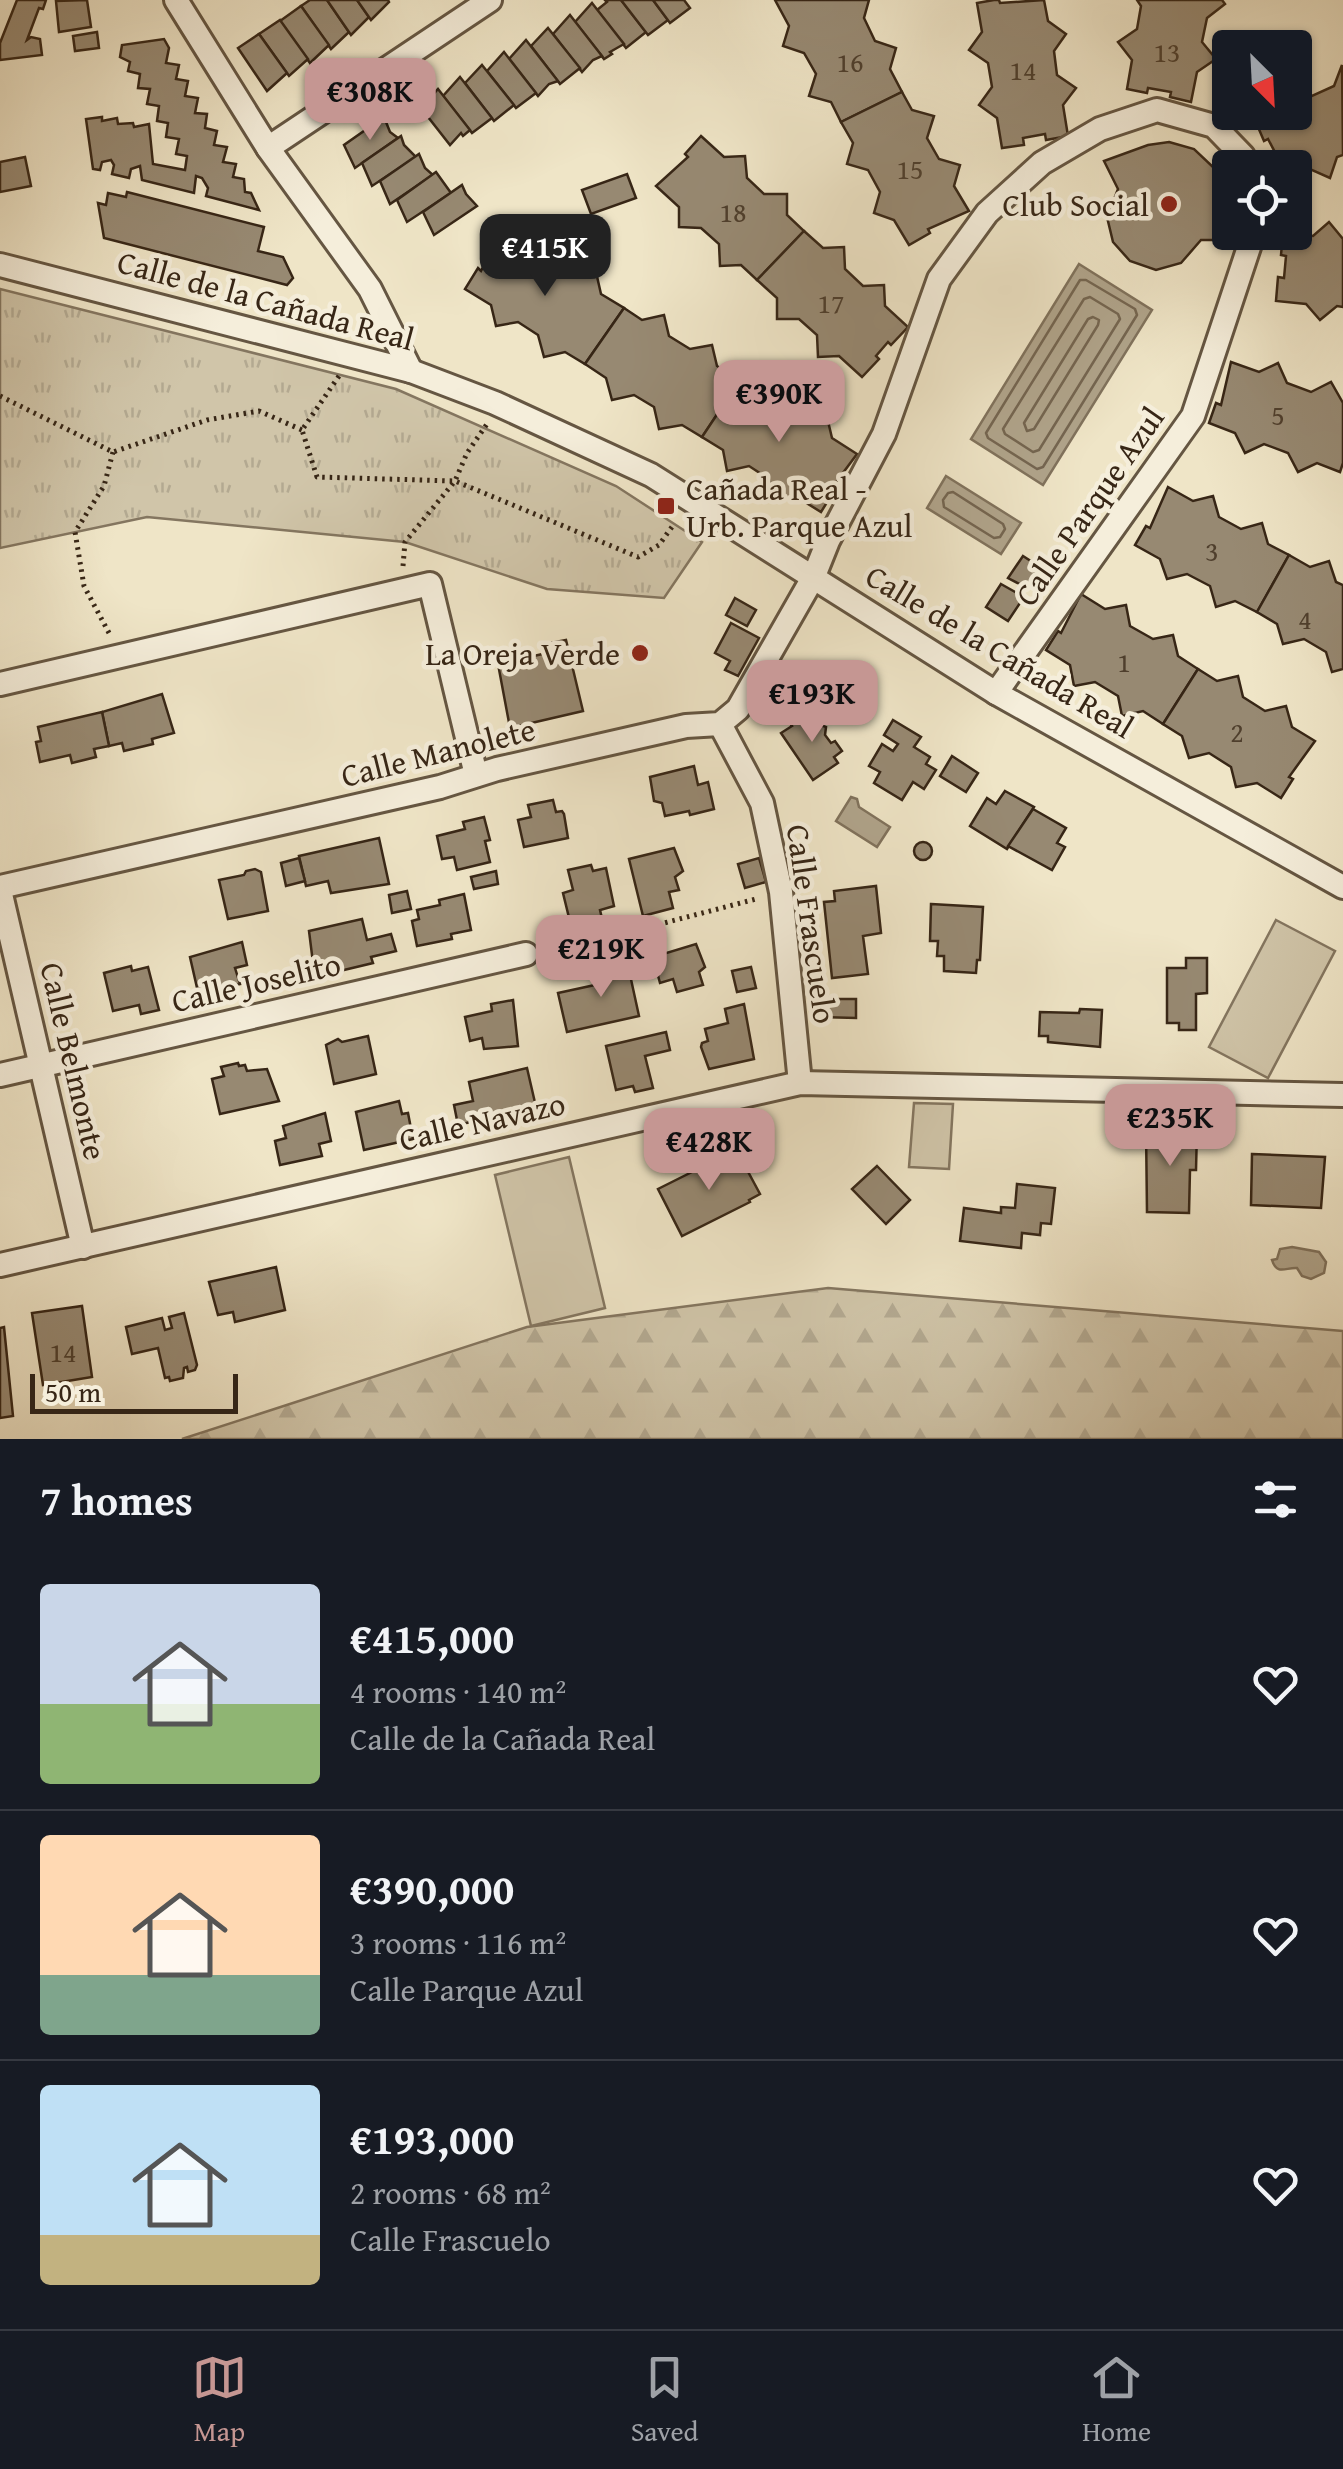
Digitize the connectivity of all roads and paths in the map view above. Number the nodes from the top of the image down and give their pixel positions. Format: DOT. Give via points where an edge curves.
graph roads {
  1 [pos="176,0"];
  2 [pos="490,0"];
  3 [pos="268,148"];
  4 [pos="1237,150"];
  5 [pos="1248,250"];
  6 [pos="0,266"];
  7 [pos="412,371"];
  8 [pos="340,375"];
  9 [pos="0,396"];
  10 [pos="495,402"];
  11 [pos="302,430"];
  12 [pos="112,452"];
  13 [pos="455,481"];
  14 [pos="674,524"];
  15 [pos="814,576"];
  16 [pos="401,591"];
  17 [pos="100,660"];
  18 [pos="0,684"];
  19 [pos="996,694"];
  20 [pos="720,724"];
  21 [pos="476,775"];
  22 [pos="1343,887"];
  23 [pos="0,888"];
  24 [pos="781,892"];
  25 [pos="526,954"];
  26 [pos="42,1064"];
  27 [pos="0,1075"];
  28 [pos="800,1083"];
  29 [pos="1343,1094"];
  30 [pos="82,1247"];
  31 [pos="0,1265"];
  1 -- 3 [label="street"];
  2 -- 3 [label="street"];
  3 -- 7 [label="street" via="370,289"];
  4 -- 15 [label="street" via="1214,126 1157,110 1100,129 1042,163 987,213 939,279 884,434"];
  5 -- 19 [label="street, Calle Parque Azul" via="1192,416"];
  6 -- 7 [label="street, Calle de la Cañada Real"];
  7 -- 10 [label="street, Calle de la Cañada Real"];
  8 -- 11 [label="path"];
  9 -- 12 [label="path"];
  10 -- 13 [label="path"];
  10 -- 15 [label="street, Calle de la Cañada Real" via="650,475"];
  11 -- 12 [label="path" via="258,411 207,420"];
  11 -- 13 [label="path" via="316,477"];
  12 -- 17 [label="path" via="104,486 75,532 84,586 110,635"];
  13 -- 14 [label="path" via="638,557 659,545"];
  13 -- 16 [label="path" via="405,542"];
  15 -- 19 [label="street, Calle de la Cañada Real"];
  15 -- 20 [label="street" via="738,709"];
  16 -- 17 [label="street"];
  16 -- 21 [label="street" via="430,584"];
  17 -- 18 [label="street"];
  19 -- 22 [label="street, Calle de la Cañada Real"];
  20 -- 21 [label="street, Calle Manolete"];
  20 -- 24 [label="street, Calle Frascuelo" via="762,803"];
  21 -- 23 [label="street, Calle Manolete"];
  23 -- 26 [label="street, Calle Belmonte"];
  24 -- 25 [label="path" via="556,953"];
  24 -- 28 [label="street, Calle Frascuelo"];
  25 -- 26 [label="street, Calle Joselito"];
  26 -- 27 [label="street, Calle Joselito"];
  26 -- 30 [label="street, Calle Belmonte"];
  28 -- 29 [label="street, Calle Navazo"];
  28 -- 30 [label="street, Calle Navazo"];
  30 -- 31 [label="street, Calle Navazo"];
}
